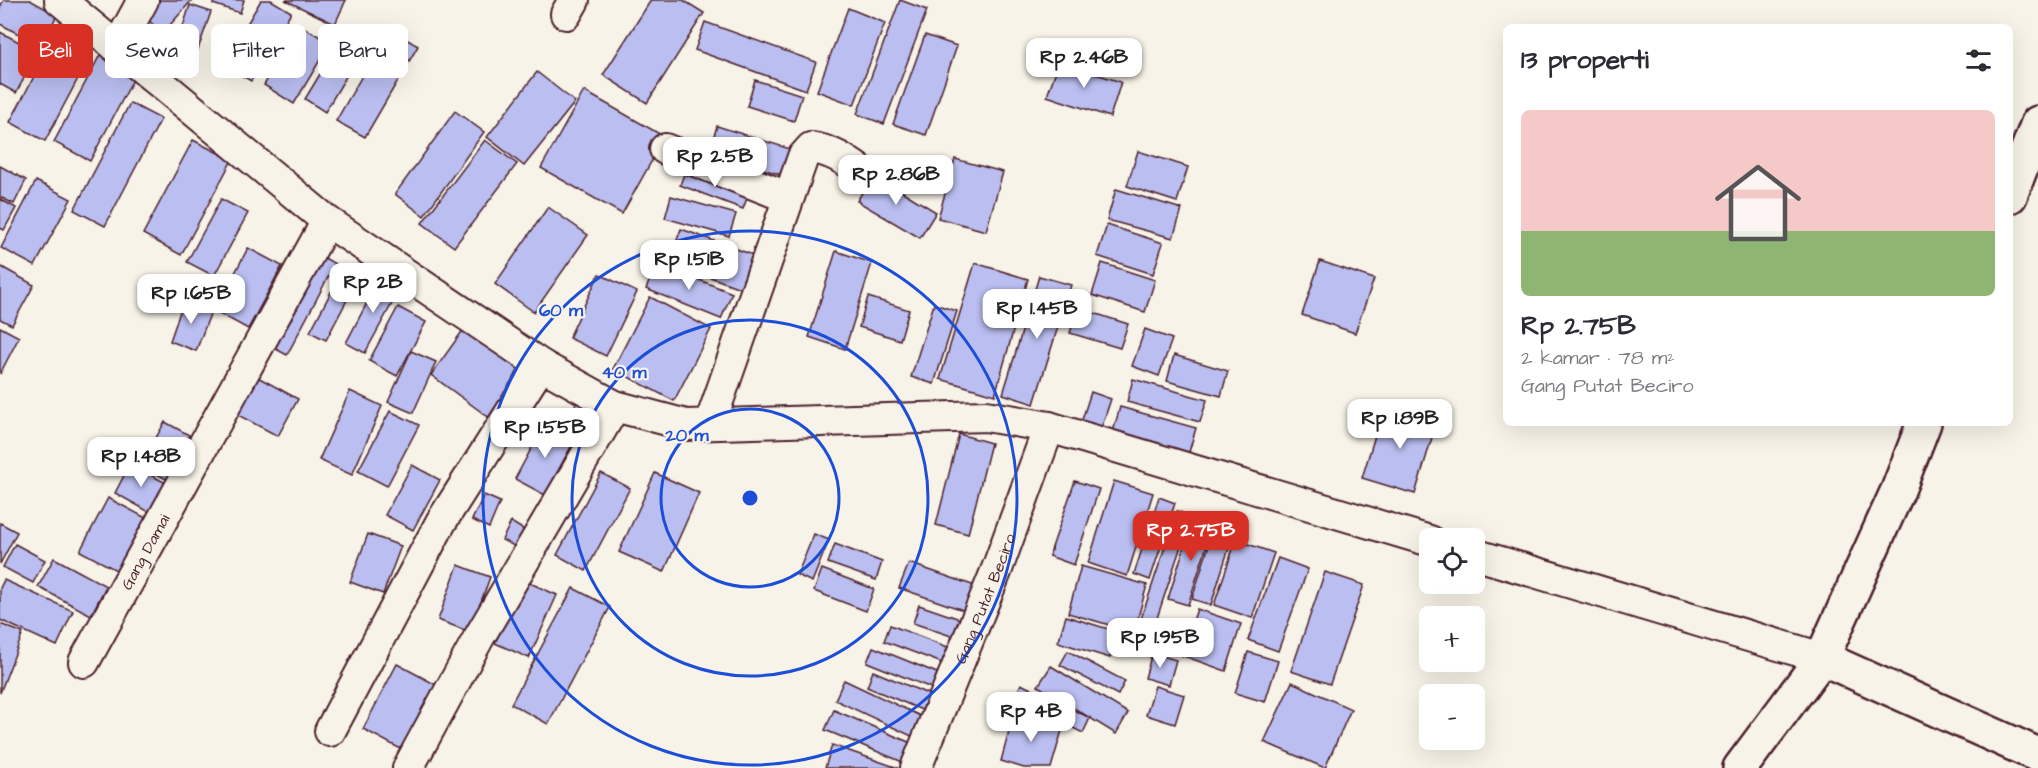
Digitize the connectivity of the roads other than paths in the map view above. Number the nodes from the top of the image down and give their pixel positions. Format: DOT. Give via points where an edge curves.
graph roads {
  1 [pos="60,0"];
  2 [pos="143,0"];
  3 [pos="130,24"];
  4 [pos="105,38"];
  5 [pos="154,78"];
  6 [pos="2038,123"];
  7 [pos="665,149"];
  8 [pos="865,174"];
  9 [pos="2013,188"];
  10 [pos="788,197"];
  11 [pos="327,220"];
  12 [pos="542,365"];
  13 [pos="615,406"];
  14 [pos="710,424"];
  15 [pos="1923,426"];
  16 [pos="1050,427"];
  17 [pos="1419,538"];
  18 [pos="1485,557"];
  19 [pos="1822,658"];
  20 [pos="84,662"];
  21 [pos="330,731"];
  22 [pos="2038,755"];
  23 [pos="408,768"];
  24 [pos="916,768"];
  25 [pos="1740,768"];
  1 -- 4 [label="street"];
  2 -- 3 [label="street"];
  5 -- 11 [label="street"];
  6 -- 9 [label="street"];
  7 -- 10 [label="street"];
  8 -- 10 [label="street" via="838,156 811,148 802,157"];
  10 -- 14 [label="street"];
  11 -- 12 [label="street"];
  11 -- 20 [label="street, Gang Damai"];
  12 -- 13 [label="street"];
  12 -- 21 [label="street" via="441,522"];
  13 -- 14 [label="street" via="686,425"];
  13 -- 23 [label="street" via="478,639"];
  14 -- 16 [label="street" via="986,416"];
  15 -- 19 [label="street"];
  16 -- 17 [label="street"];
  16 -- 24 [label="street, Gang Putat Beciro"];
  18 -- 19 [label="street"];
  19 -- 22 [label="street"];
  19 -- 25 [label="street"];
}
